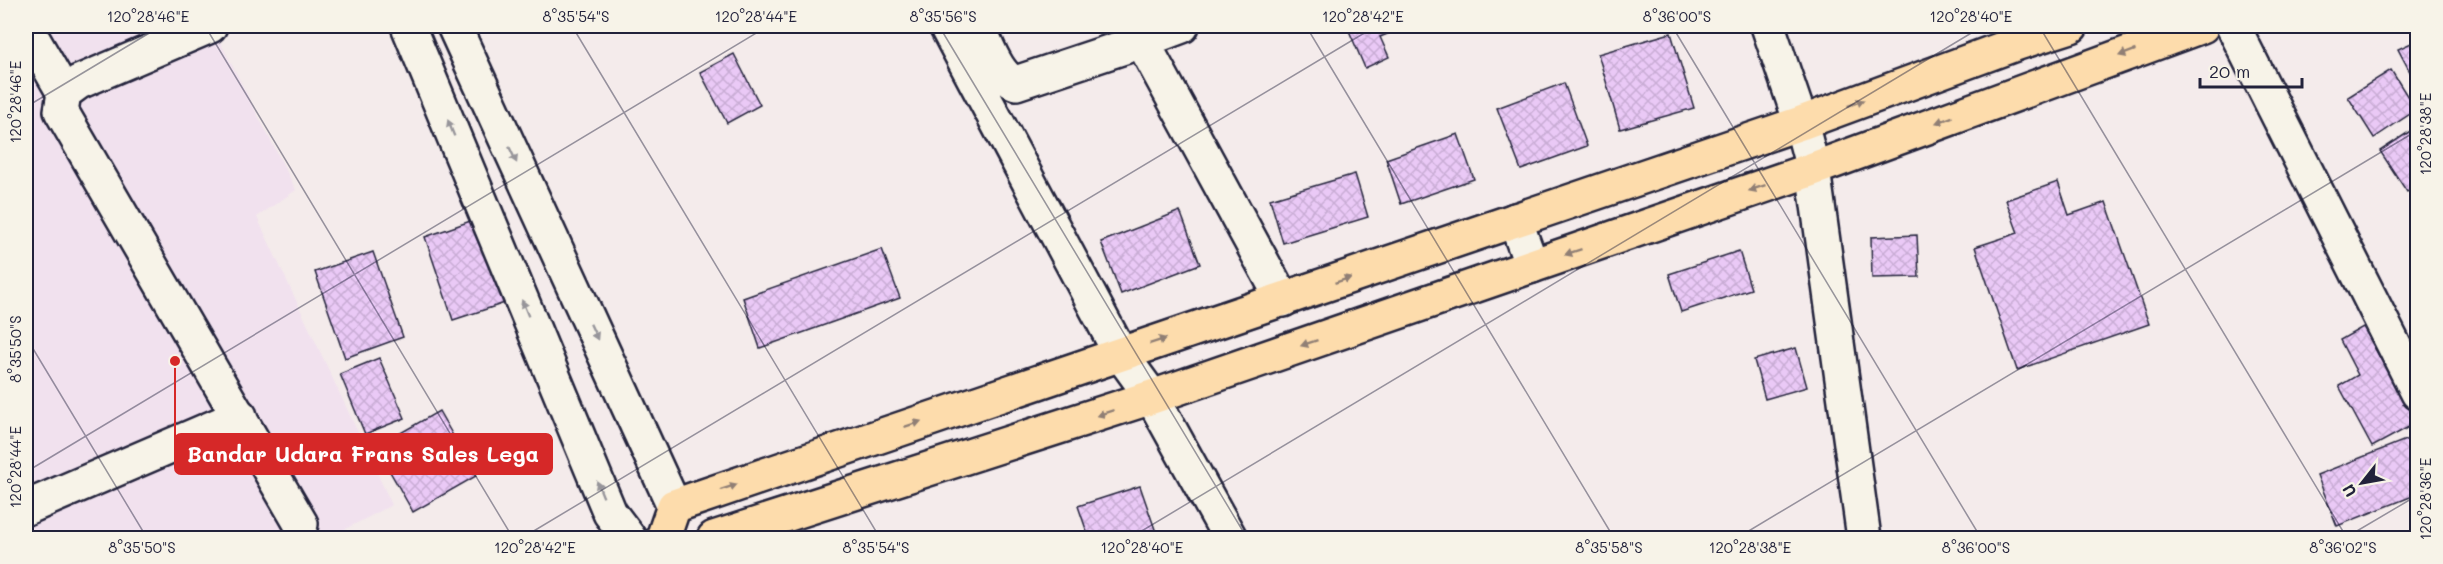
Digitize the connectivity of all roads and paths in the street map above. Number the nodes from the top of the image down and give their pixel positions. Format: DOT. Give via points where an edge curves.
graph roads {
  1 [pos="210,26"];
  2 [pos="408,26"];
  3 [pos="454,26"];
  4 [pos="946,26"];
  5 [pos="978,26"];
  6 [pos="1182,26"];
  7 [pos="1768,26"];
  8 [pos="2071,26"];
  9 [pos="2202,26"];
  10 [pos="2233,26"];
  11 [pos="26,27"];
  12 [pos="2016,34"];
  13 [pos="1142,41"];
  14 [pos="64,93"];
  15 [pos="1802,123"];
  16 [pos="1813,169"];
  17 [pos="1515,220"];
  18 [pos="1532,266"];
  19 [pos="1283,300"];
  20 [pos="1120,353"];
  21 [pos="2418,393"];
  22 [pos="1152,397"];
  23 [pos="240,416"];
  24 [pos="674,506"];
  25 [pos="26,508"];
  26 [pos="301,524"];
  27 [pos="629,538"];
  28 [pos="663,538"];
  29 [pos="714,538"];
  30 [pos="1230,538"];
  31 [pos="1864,538"];
  1 -- 14 [label="street" via="79,82"];
  27 -- 2 [label="street, one-way" via="609,513"];
  3 -- 24 [label="street, one-way"];
  4 -- 20 [label="street"];
  5 -- 13 [label="street" via="1002,73 1016,83"];
  6 -- 13 [label="street"];
  7 -- 15 [label="street"];
  8 -- 12 [label="highway"];
  9 -- 16 [label="highway, one-way"];
  10 -- 21 [label="street"];
  11 -- 14 [label="street"];
  15 -- 12 [label="highway, one-way"];
  13 -- 19 [label="street"];
  14 -- 23 [label="street" via="61,111"];
  15 -- 16 [label="street"];
  15 -- 17 [label="highway"];
  16 -- 18 [label="highway, one-way"];
  16 -- 31 [label="street"];
  17 -- 18 [label="street"];
  19 -- 17 [label="highway, one-way"];
  18 -- 22 [label="highway, one-way"];
  20 -- 19 [label="highway, one-way"];
  20 -- 22 [label="street"];
  24 -- 20 [label="highway, one-way"];
  22 -- 29 [label="highway, one-way"];
  22 -- 30 [label="street"];
  23 -- 25 [label="street"];
  23 -- 26 [label="street"];
  24 -- 28 [label="highway"];
}
